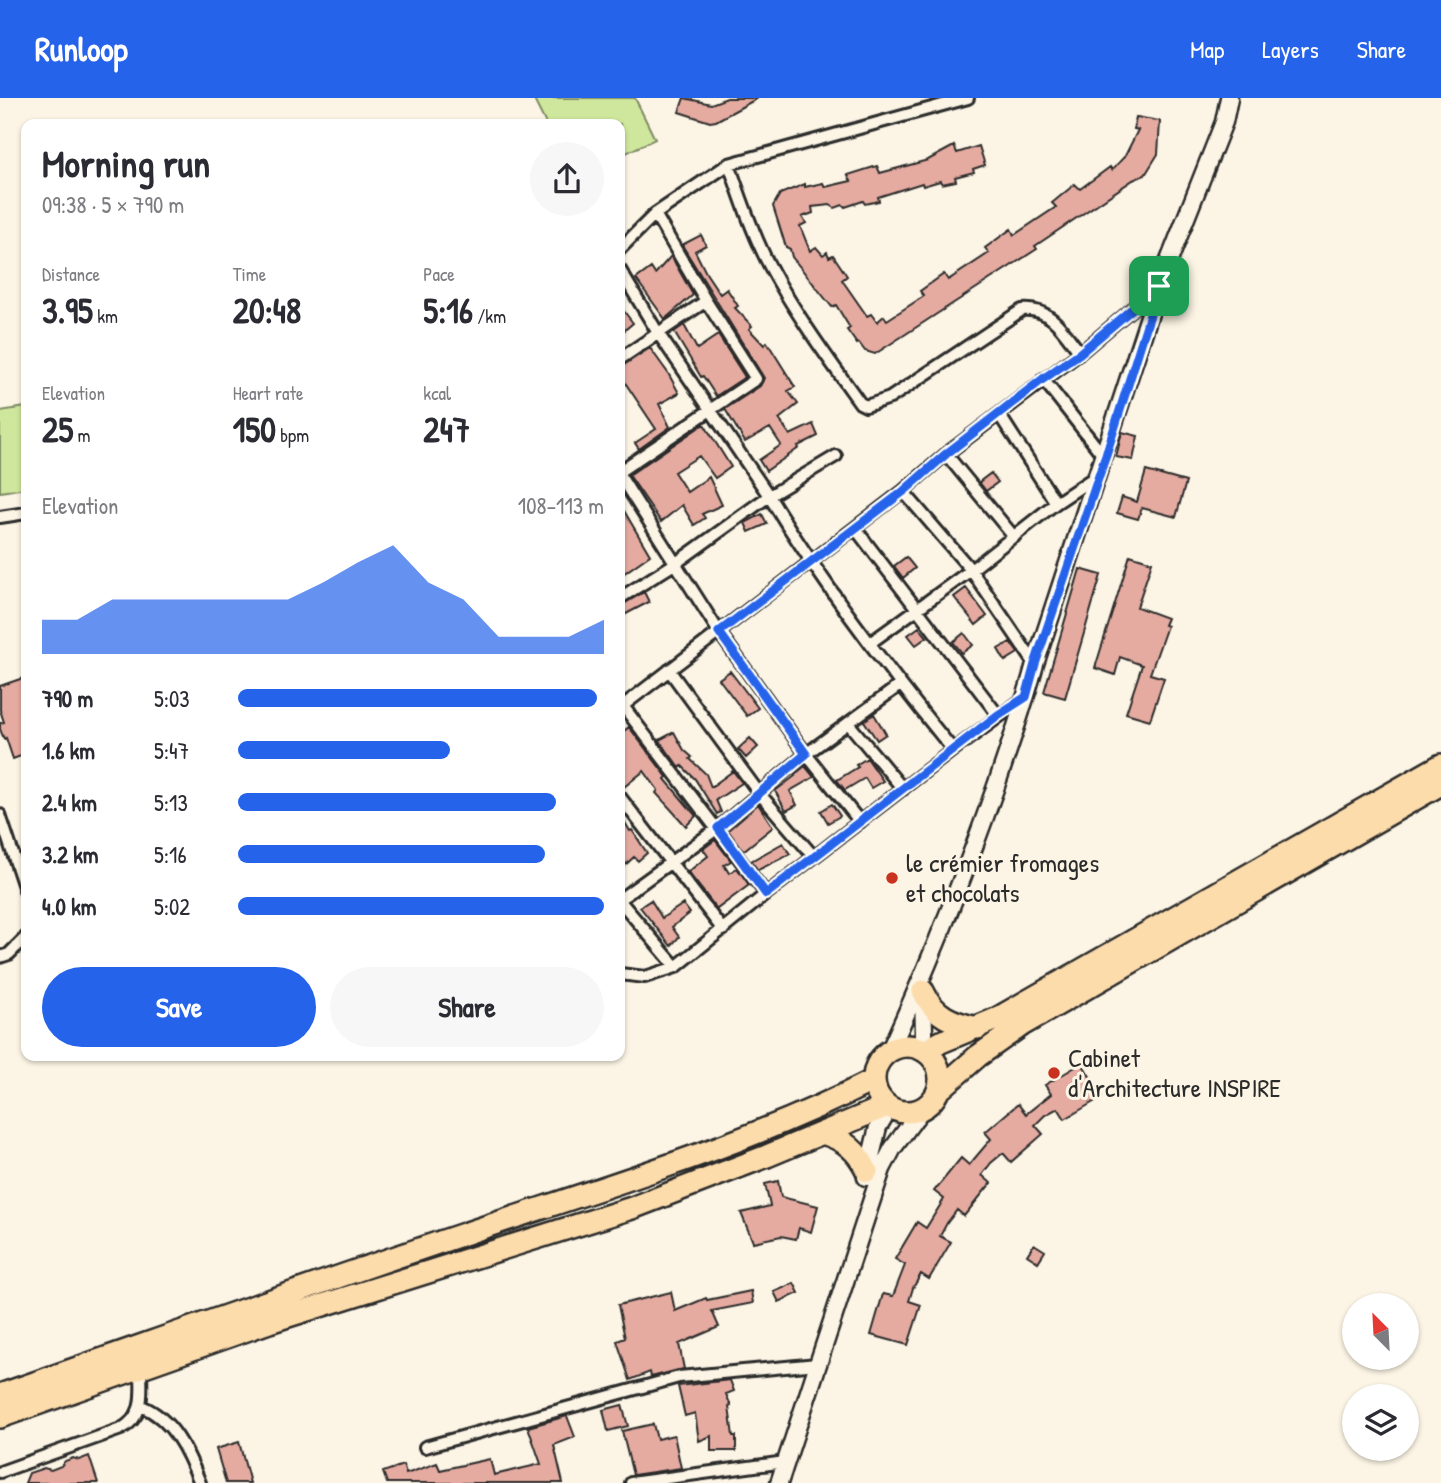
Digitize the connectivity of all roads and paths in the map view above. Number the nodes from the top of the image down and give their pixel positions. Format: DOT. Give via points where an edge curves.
graph roads {
  1 [pos="968,98"];
  2 [pos="1229,98"];
  3 [pos="729,164"];
  4 [pos="655,214"];
  5 [pos="625,243"];
  6 [pos="625,278"];
  7 [pos="1159,286"];
  8 [pos="706,301"];
  9 [pos="658,333"];
  10 [pos="1080,353"];
  11 [pos="625,356"];
  12 [pos="1043,379"];
  13 [pos="710,408"];
  14 [pos="999,414"];
  15 [pos="946,454"];
  16 [pos="836,456"];
  17 [pos="1105,458"];
  18 [pos="625,470"];
  19 [pos="1098,475"];
  20 [pos="625,482"];
  21 [pos="904,491"];
  22 [pos="769,496"];
  23 [pos="1056,503"];
  24 [pos="21,514"];
  25 [pos="0,517"];
  26 [pos="855,528"];
  27 [pos="1014,537"];
  28 [pos="676,563"];
  29 [pos="810,563"];
  30 [pos="971,570"];
  31 [pos="625,595"];
  32 [pos="916,609"];
  33 [pos="719,632"];
  34 [pos="870,643"];
  35 [pos="1035,664"];
  36 [pos="669,670"];
  37 [pos="900,685"];
  38 [pos="1026,697"];
  39 [pos="625,704"];
  40 [pos="625,712"];
  41 [pos="998,715"];
  42 [pos="848,723"];
  43 [pos="953,750"];
  44 [pos="806,754"];
  45 [pos="1441,765"];
  46 [pos="1441,784"];
  47 [pos="903,789"];
  48 [pos="760,793"];
  49 [pos="625,804"];
  50 [pos="0,815"];
  51 [pos="860,822"];
  52 [pos="718,828"];
  53 [pos="814,858"];
  54 [pos="670,862"];
  55 [pos="21,878"];
  56 [pos="766,894"];
  57 [pos="625,896"];
  58 [pos="625,906"];
  59 [pos="723,930"];
  60 [pos="21,942"];
  61 [pos="0,957"];
  62 [pos="676,967"];
  63 [pos="625,975"];
  64 [pos="923,985"];
  65 [pos="978,1028"];
  66 [pos="923,1050"];
  67 [pos="889,1052"];
  68 [pos="874,1080"];
  69 [pos="938,1091"];
  70 [pos="889,1106"];
  71 [pos="922,1109"];
  72 [pos="822,1133"];
  73 [pos="867,1171"];
  74 [pos="873,1195"];
  75 [pos="817,1364"];
  76 [pos="141,1369"];
  77 [pos="0,1395"];
  78 [pos="141,1406"];
  79 [pos="0,1417"];
  80 [pos="425,1447"];
  81 [pos="785,1462"];
  82 [pos="0,1472"];
  83 [pos="200,1483"];
  84 [pos="631,1483"];
  85 [pos="779,1483"];
  1 -- 3 [label="street"];
  2 -- 7 [label="main road" via="1224,122"];
  3 -- 4 [label="street"];
  3 -- 10 [label="street" via="767,261 860,403 866,406 890,398 1022,310 1046,314"];
  4 -- 5 [label="street"];
  4 -- 8 [label="street"];
  6 -- 9 [label="street"];
  7 -- 10 [label="street"];
  7 -- 17 [label="main road"];
  8 -- 9 [label="street"];
  8 -- 13 [label="street" via="756,379"];
  9 -- 11 [label="street"];
  9 -- 13 [label="street"];
  10 -- 12 [label="street"];
  12 -- 14 [label="street"];
  12 -- 17 [label="street"];
  13 -- 18 [label="street"];
  13 -- 22 [label="street"];
  14 -- 15 [label="street"];
  14 -- 23 [label="street"];
  15 -- 21 [label="street"];
  15 -- 27 [label="street"];
  16 -- 22 [label="street"];
  17 -- 19 [label="main road"];
  19 -- 23 [label="street"];
  19 -- 35 [label="main road"];
  20 -- 28 [label="street"];
  21 -- 26 [label="street"];
  21 -- 30 [label="street"];
  22 -- 28 [label="street"];
  22 -- 29 [label="street"];
  23 -- 27 [label="street"];
  24 -- 25 [label="street"];
  26 -- 29 [label="street"];
  26 -- 32 [label="street"];
  27 -- 30 [label="street"];
  28 -- 31 [label="street"];
  28 -- 33 [label="street"];
  29 -- 33 [label="street"];
  29 -- 34 [label="street"];
  30 -- 32 [label="street"];
  30 -- 35 [label="street"];
  32 -- 34 [label="street"];
  32 -- 41 [label="street"];
  33 -- 36 [label="street"];
  33 -- 44 [label="street"];
  34 -- 37 [label="street"];
  35 -- 38 [label="main road"];
  36 -- 39 [label="street"];
  36 -- 48 [label="street"];
  37 -- 42 [label="street"];
  37 -- 43 [label="street"];
  38 -- 41 [label="street"];
  38 -- 64 [label="main road"];
  40 -- 52 [label="street"];
  41 -- 43 [label="street"];
  42 -- 44 [label="street"];
  42 -- 47 [label="street"];
  43 -- 47 [label="street"];
  44 -- 48 [label="street"];
  44 -- 51 [label="street"];
  45 -- 65 [label="highway"];
  46 -- 69 [label="highway" via="1022,1025"];
  47 -- 51 [label="street"];
  48 -- 52 [label="street"];
  48 -- 53 [label="street"];
  49 -- 54 [label="street"];
  50 -- 55 [label="street"];
  51 -- 53 [label="street"];
  52 -- 54 [label="street"];
  52 -- 56 [label="street"];
  53 -- 56 [label="street"];
  54 -- 57 [label="street"];
  54 -- 59 [label="street"];
  56 -- 59 [label="street"];
  58 -- 62 [label="street"];
  59 -- 62 [label="street"];
  60 -- 61 [label="street"];
  62 -- 63 [label="street" via="645,977"];
  64 -- 65 [label="highway" via="942,1016"];
  64 -- 66 [label="main road"];
  64 -- 67 [label="main road"];
  65 -- 66 [label="highway"];
  66 -- 67 [label="highway" via="905,1047"];
  66 -- 69 [label="highway" via="939,1071"];
  67 -- 68 [label="highway" via="878,1064"];
  68 -- 70 [label="highway" via="878,1094"];
  68 -- 77 [label="highway" via="758,1133 638,1177 307,1286"];
  69 -- 71 [label="highway"];
  70 -- 71 [label="highway" via="906,1112"];
  70 -- 72 [label="highway"];
  70 -- 73 [label="main road" via="878,1126"];
  71 -- 74 [label="main road" via="893,1148"];
  72 -- 73 [label="highway" via="853,1149"];
  72 -- 76 [label="highway" via="632,1208 342,1298"];
  73 -- 74 [label="main road" via="866,1186"];
  74 -- 75 [label="main road"];
  75 -- 80 [label="street" via="679,1377"];
  75 -- 81 [label="main road"];
  76 -- 78 [label="street"];
  76 -- 79 [label="highway"];
  78 -- 82 [label="street" via="133,1422 121,1429"];
  78 -- 83 [label="street" via="173,1430"];
  81 -- 84 [label="street"];
  81 -- 85 [label="main road"];
}
